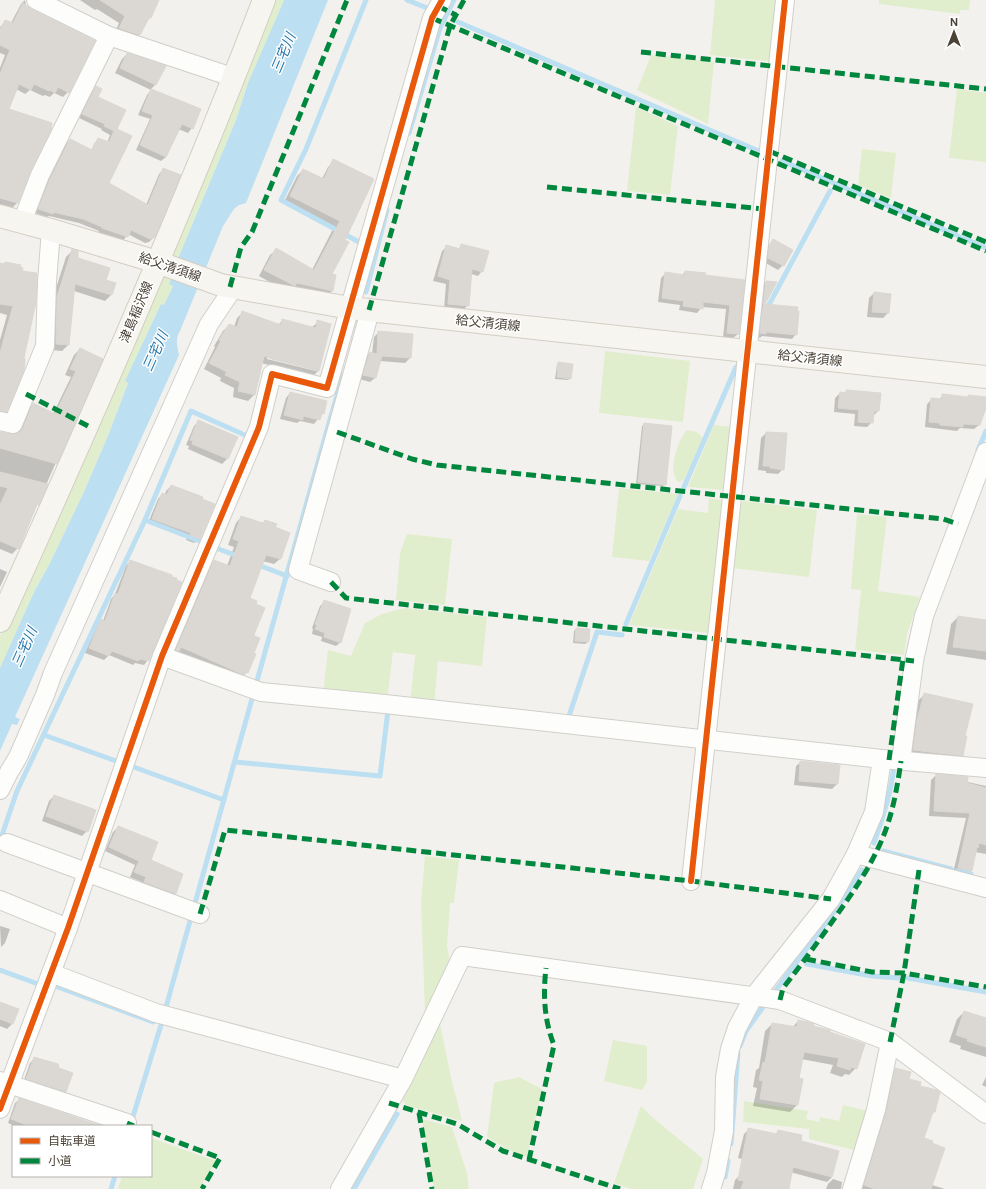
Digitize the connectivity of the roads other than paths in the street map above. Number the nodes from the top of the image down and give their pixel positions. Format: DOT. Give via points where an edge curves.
graph roads {
  1 [pos="36,0"];
  2 [pos="264,0"];
  3 [pos="442,0"];
  4 [pos="785,0"];
  5 [pos="109,36"];
  6 [pos="234,78"];
  7 [pos="0,216"];
  8 [pos="22,222"];
  9 [pos="51,230"];
  10 [pos="157,262"];
  11 [pos="227,286"];
  12 [pos="360,309"];
  13 [pos="748,351"];
  14 [pos="986,377"];
  15 [pos="0,421"];
  16 [pos="986,452"];
  17 [pos="331,582"];
  18 [pos="0,621"];
  19 [pos="162,656"];
  20 [pos="706,740"];
  21 [pos="882,760"];
  22 [pos="901,761"];
  23 [pos="986,768"];
  24 [pos="0,790"];
  25 [pos="7,843"];
  26 [pos="856,854"];
  27 [pos="87,873"];
  28 [pos="691,881"];
  29 [pos="986,888"];
  30 [pos="0,900"];
  31 [pos="193,912"];
  32 [pos="68,928"];
  33 [pos="51,973"];
  34 [pos="754,996"];
  35 [pos="890,1042"];
  36 [pos="403,1079"];
  37 [pos="5,1082"];
  38 [pos="0,1109"];
  39 [pos="986,1114"];
  40 [pos="127,1123"];
  41 [pos="340,1189"];
  42 [pos="711,1189"];
  43 [pos="852,1189"];
  1 -- 5 [label="street"];
  2 -- 6 [label="main road, 津島稲沢線"];
  3 -- 12 [label="street" via="432,18"];
  4 -- 13 [label="street"];
  5 -- 6 [label="street"];
  5 -- 8 [label="street" via="40,175"];
  6 -- 10 [label="main road, 津島稲沢線"];
  7 -- 8 [label="main road, 給父清須線"];
  8 -- 9 [label="main road, 給父清須線"];
  9 -- 10 [label="main road, 給父清須線"];
  9 -- 15 [label="street" via="45,346 13,424"];
  10 -- 11 [label="main road, 給父清須線"];
  10 -- 18 [label="main road, 津島稲沢線" via="82,441"];
  11 -- 12 [label="main road, 給父清須線"];
  11 -- 24 [label="street" via="53,673 46,695"];
  12 -- 13 [label="main road, 給父清須線"];
  12 -- 17 [label="street" via="298,570"];
  12 -- 19 [label="street" via="327,388 272,374 259,427"];
  13 -- 14 [label="main road, 給父清須線"];
  13 -- 20 [label="street"];
  16 -- 22 [label="street" via="924,616 914,661"];
  19 -- 20 [label="street" via="255,689"];
  19 -- 27 [label="street"];
  20 -- 21 [label="street"];
  20 -- 28 [label="street"];
  21 -- 22 [label="street"];
  21 -- 26 [label="street" via="874,812"];
  22 -- 23 [label="street"];
  25 -- 27 [label="street"];
  26 -- 29 [label="street"];
  26 -- 34 [label="street" via="832,898"];
  27 -- 31 [label="street"];
  27 -- 32 [label="street"];
  30 -- 32 [label="street"];
  32 -- 33 [label="street"];
  33 -- 36 [label="street" via="162,1015"];
  33 -- 37 [label="street"];
  34 -- 35 [label="street" via="780,1000"];
  34 -- 36 [label="street" via="462,956"];
  34 -- 42 [label="street" via="737,1028 730,1049 725,1077 724,1131"];
  35 -- 39 [label="street"];
  35 -- 43 [label="street" via="876,1110"];
  36 -- 41 [label="street"];
  37 -- 38 [label="street"];
  37 -- 40 [label="street"];
}
